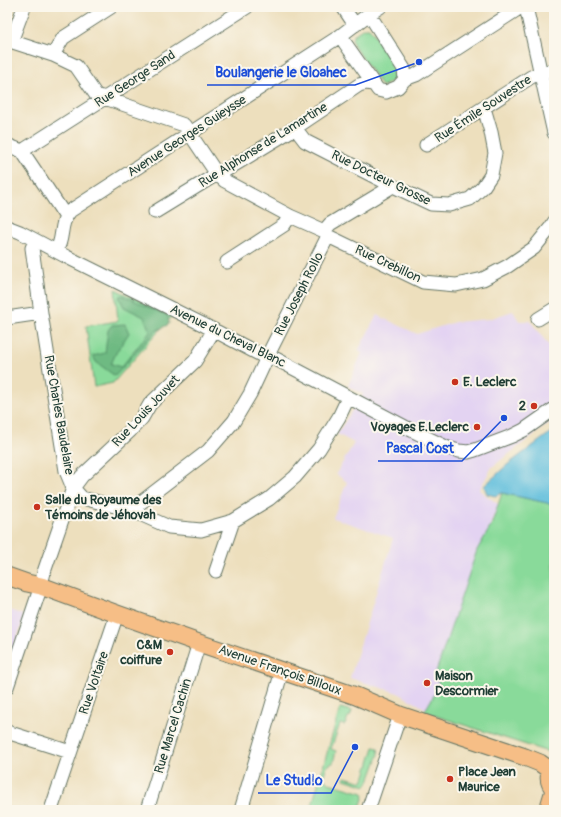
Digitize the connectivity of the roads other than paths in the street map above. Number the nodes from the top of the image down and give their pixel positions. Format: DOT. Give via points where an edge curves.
graph roads {
  1 [pos="24,7"];
  2 [pos="110,7"];
  3 [pos="247,7"];
  4 [pos="343,7"];
  5 [pos="380,7"];
  6 [pos="521,7"];
  7 [pos="526,7"];
  8 [pos="369,14"];
  9 [pos="355,25"];
  10 [pos="340,36"];
  11 [pos="9,41"];
  12 [pos="53,55"];
  13 [pos="554,70"];
  14 [pos="540,73"];
  15 [pos="405,79"];
  16 [pos="373,84"];
  17 [pos="106,97"];
  18 [pos="484,108"];
  19 [pos="295,128"];
  20 [pos="554,133"];
  21 [pos="190,134"];
  22 [pos="426,145"];
  23 [pos="7,146"];
  24 [pos="22,151"];
  25 [pos="217,174"];
  26 [pos="391,185"];
  27 [pos="155,212"];
  28 [pos="290,216"];
  29 [pos="66,217"];
  30 [pos="554,222"];
  31 [pos="7,227"];
  32 [pos="326,234"];
  33 [pos="35,241"];
  34 [pos="56,251"];
  35 [pos="227,262"];
  36 [pos="554,308"];
  37 [pos="41,313"];
  38 [pos="7,318"];
  39 [pos="538,319"];
  40 [pos="214,330"];
  41 [pos="268,357"];
  42 [pos="348,398"];
  43 [pos="554,409"];
  44 [pos="73,488"];
  45 [pos="131,510"];
  46 [pos="233,520"];
  47 [pos="216,571"];
  48 [pos="7,576"];
  49 [pos="41,586"];
  50 [pos="117,614"];
  51 [pos="199,643"];
  52 [pos="282,671"];
  53 [pos="7,687"];
  54 [pos="400,715"];
  55 [pos="7,732"];
  56 [pos="70,752"];
  57 [pos="552,769"];
  58 [pos="554,789"];
  59 [pos="51,810"];
  60 [pos="147,810"];
  61 [pos="241,810"];
  62 [pos="368,810"];
  63 [pos="548,810"];
  1 -- 11 [label="street"];
  2 -- 12 [label="street" via="63,38"];
  3 -- 17 [label="street, Rue George Sand"];
  4 -- 9 [label="street"];
  5 -- 8 [label="street, Avenue Georges Guieysse"];
  6 -- 15 [label="street" via="416,75"];
  7 -- 14 [label="street"];
  8 -- 9 [label="street, Avenue Georges Guieysse"];
  8 -- 15 [label="street" via="404,69"];
  9 -- 10 [label="street, Avenue Georges Guieysse"];
  10 -- 16 [label="street"];
  10 -- 21 [label="street, Avenue Georges Guieysse"];
  11 -- 12 [label="street"];
  12 -- 17 [label="street" via="76,66 96,95"];
  13 -- 14 [label="street, Rue Émile Souvestre"];
  14 -- 18 [label="street, Rue Émile Souvestre"];
  14 -- 20 [label="street"];
  15 -- 16 [label="street" via="398,87 386,92 378,90"];
  16 -- 19 [label="street, Rue Alphonse de Lamartine" via="359,85"];
  17 -- 21 [label="street" via="184,125"];
  17 -- 24 [label="street, Rue George Sand"];
  18 -- 22 [label="street, Rue Émile Souvestre"];
  18 -- 26 [label="street, Rue Docteur Grosse" via="495,153 490,175 483,187 470,199 450,205 431,204"];
  19 -- 25 [label="street, Rue Alphonse de Lamartine"];
  19 -- 26 [label="street, Rue Docteur Grosse" via="305,141"];
  21 -- 25 [label="street"];
  21 -- 29 [label="street, Avenue Georges Guieysse" via="70,211"];
  23 -- 24 [label="street"];
  24 -- 29 [label="street"];
  25 -- 27 [label="street, Rue Alphonse de Lamartine"];
  25 -- 28 [label="street, Rue Crebillon" via="225,181"];
  26 -- 32 [label="street" via="330,224"];
  28 -- 32 [label="street, Rue Crebillon"];
  28 -- 35 [label="street" via="284,225"];
  29 -- 34 [label="street" via="60,246"];
  30 -- 32 [label="street, Rue Crebillon" via="534,248 508,266 483,279 456,285 423,282"];
  31 -- 33 [label="street, Avenue du Cheval Blanc"];
  32 -- 41 [label="street, Rue Joseph Rollo"];
  33 -- 34 [label="street, Avenue du Cheval Blanc"];
  33 -- 37 [label="street, Rue Charles Baudelaire" via="32,248"];
  34 -- 40 [label="street, Avenue du Cheval Blanc"];
  36 -- 39 [label="street"];
  37 -- 38 [label="street"];
  37 -- 44 [label="street, Rue Charles Baudelaire" via="66,471"];
  40 -- 41 [label="street, Avenue du Cheval Blanc"];
  40 -- 44 [label="street, Rue Louis Jouvet" via="195,360 150,404 142,418 82,476"];
  41 -- 42 [label="street, Avenue du Cheval Blanc"];
  41 -- 45 [label="street, Rue Joseph Rollo" via="234,421 208,451"];
  42 -- 43 [label="street, Avenue du Cheval Blanc" via="448,448 468,452 512,436"];
  42 -- 46 [label="street" via="319,449 295,477 269,499"];
  44 -- 45 [label="street" via="82,498"];
  44 -- 49 [label="street, Rue Charles Baudelaire"];
  45 -- 46 [label="street" via="169,527 202,530"];
  46 -- 47 [label="street"];
  48 -- 49 [label="main road, Avenue François Billoux"];
  49 -- 50 [label="main road, Avenue François Billoux"];
  49 -- 53 [label="street, Rue Charles Baudelaire"];
  50 -- 51 [label="main road, Avenue François Billoux"];
  50 -- 56 [label="street, Rue Voltaire"];
  51 -- 52 [label="main road, Avenue François Billoux"];
  51 -- 60 [label="street, Rue Marcel Cachin"];
  52 -- 54 [label="main road, Avenue François Billoux" via="356,696"];
  52 -- 61 [label="street"];
  54 -- 57 [label="main road, Avenue François Billoux" via="525,757"];
  54 -- 62 [label="street"];
  55 -- 56 [label="street"];
  56 -- 59 [label="street, Rue Voltaire"];
  57 -- 58 [label="main road, Avenue François Billoux" via="549,781"];
  58 -- 63 [label="main road"];
}
